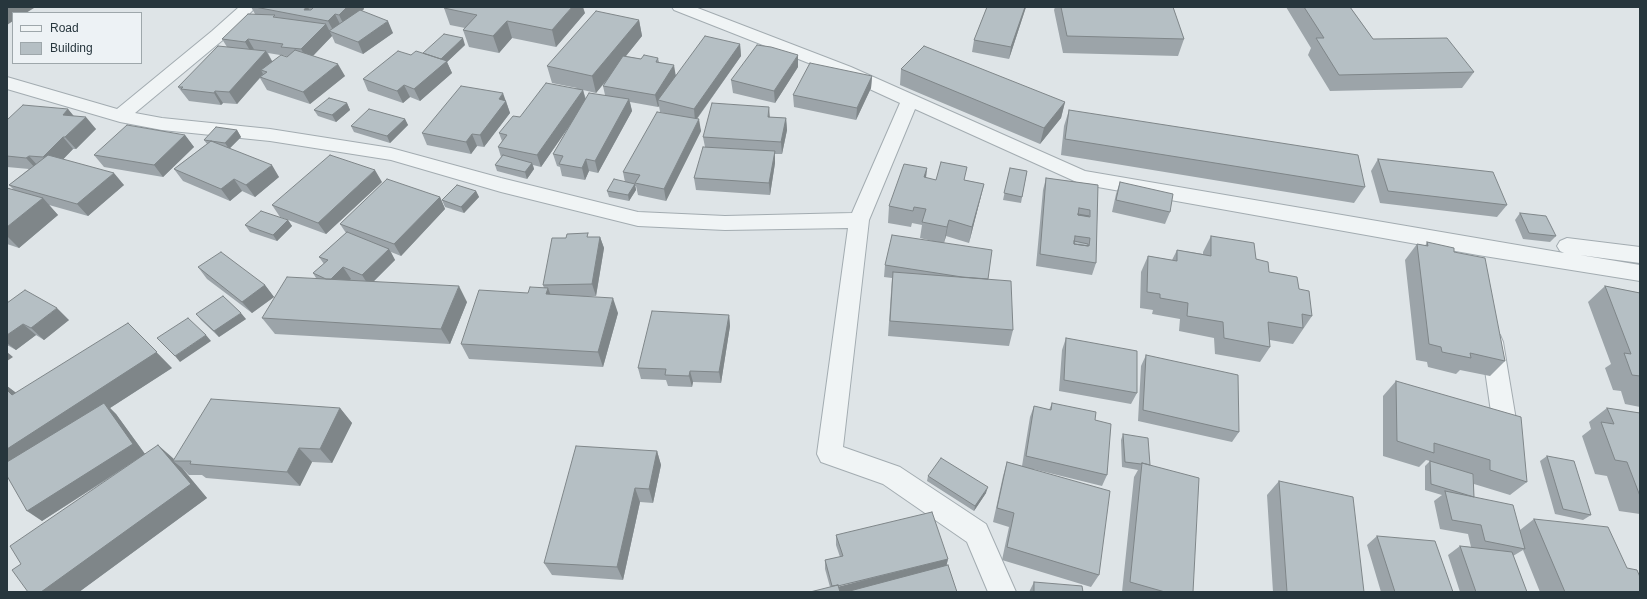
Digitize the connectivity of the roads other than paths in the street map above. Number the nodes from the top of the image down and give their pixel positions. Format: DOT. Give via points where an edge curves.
graph roads {
  1 [pos="248,7"];
  2 [pos="680,7"];
  3 [pos="7,83"];
  4 [pos="910,100"];
  5 [pos="120,116"];
  6 [pos="859,220"];
  7 [pos="1567,246"];
  8 [pos="1478,247"];
  9 [pos="1640,255"];
  10 [pos="1482,271"];
  11 [pos="1640,273"];
  12 [pos="1490,325"];
  13 [pos="1505,426"];
  14 [pos="1002,592"];
  1 -- 5 [label="street"];
  2 -- 4 [label="street" via="845,71"];
  3 -- 5 [label="street"];
  4 -- 6 [label="street"];
  4 -- 8 [label="street" via="1081,177"];
  5 -- 6 [label="street" via="162,124 270,135 391,154 501,186 638,219 725,224"];
  6 -- 14 [label="street" via="830,454 891,475 977,533"];
  7 -- 9 [label="street"];
  8 -- 10 [label="street"];
  8 -- 11 [label="street"];
  12 -- 13 [label="street"];
}
